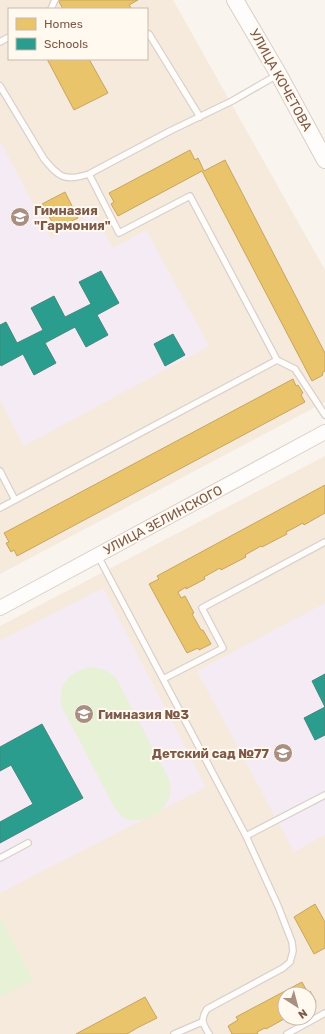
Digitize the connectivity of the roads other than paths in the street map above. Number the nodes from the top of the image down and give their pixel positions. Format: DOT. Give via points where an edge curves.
graph roads {
  1 [pos="235,0"];
  2 [pos="148,34"];
  3 [pos="279,75"];
  4 [pos="0,86"];
  5 [pos="200,117"];
  6 [pos="325,160"];
  7 [pos="89,174"];
  8 [pos="277,360"];
  9 [pos="325,415"];
  10 [pos="325,432"];
  11 [pos="0,471"];
  12 [pos="15,500"];
  13 [pos="0,508"];
  14 [pos="325,542"];
  15 [pos="98,556"];
  16 [pos="0,608"];
  17 [pos="163,679"];
  18 [pos="325,795"];
  19 [pos="246,836"];
  20 [pos="28,843"];
  21 [pos="0,858"];
  22 [pos="325,1012"];
  23 [pos="202,1022"];
  24 [pos="174,1034"];
  25 [pos="209,1034"];
  26 [pos="287,1034"];
  1 -- 3 [label="main road, УЛИЦА КОЧЕТОВА"];
  2 -- 5 [label="lane"];
  3 -- 5 [label="lane"];
  3 -- 6 [label="main road, УЛИЦА КОЧЕТОВА"];
  4 -- 7 [label="lane" via="52,169 63,178"];
  5 -- 7 [label="lane"];
  7 -- 8 [label="lane" via="120,233 190,196"];
  8 -- 9 [label="lane" via="295,369"];
  8 -- 12 [label="lane"];
  10 -- 15 [label="street, УЛИЦА ЗЕЛИНСКОГО"];
  11 -- 12 [label="lane"];
  12 -- 13 [label="lane"];
  14 -- 17 [label="lane" via="202,608 223,648"];
  15 -- 16 [label="street, УЛИЦА ЗЕЛИНСКОГО"];
  15 -- 17 [label="lane"];
  17 -- 19 [label="lane"];
  18 -- 19 [label="lane"];
  19 -- 23 [label="lane" via="278,906 293,951 290,962 283,968 207,1009"];
  20 -- 21 [label="lane"];
  22 -- 26 [label="lane"];
  23 -- 24 [label="lane"];
  23 -- 25 [label="lane"];
}
